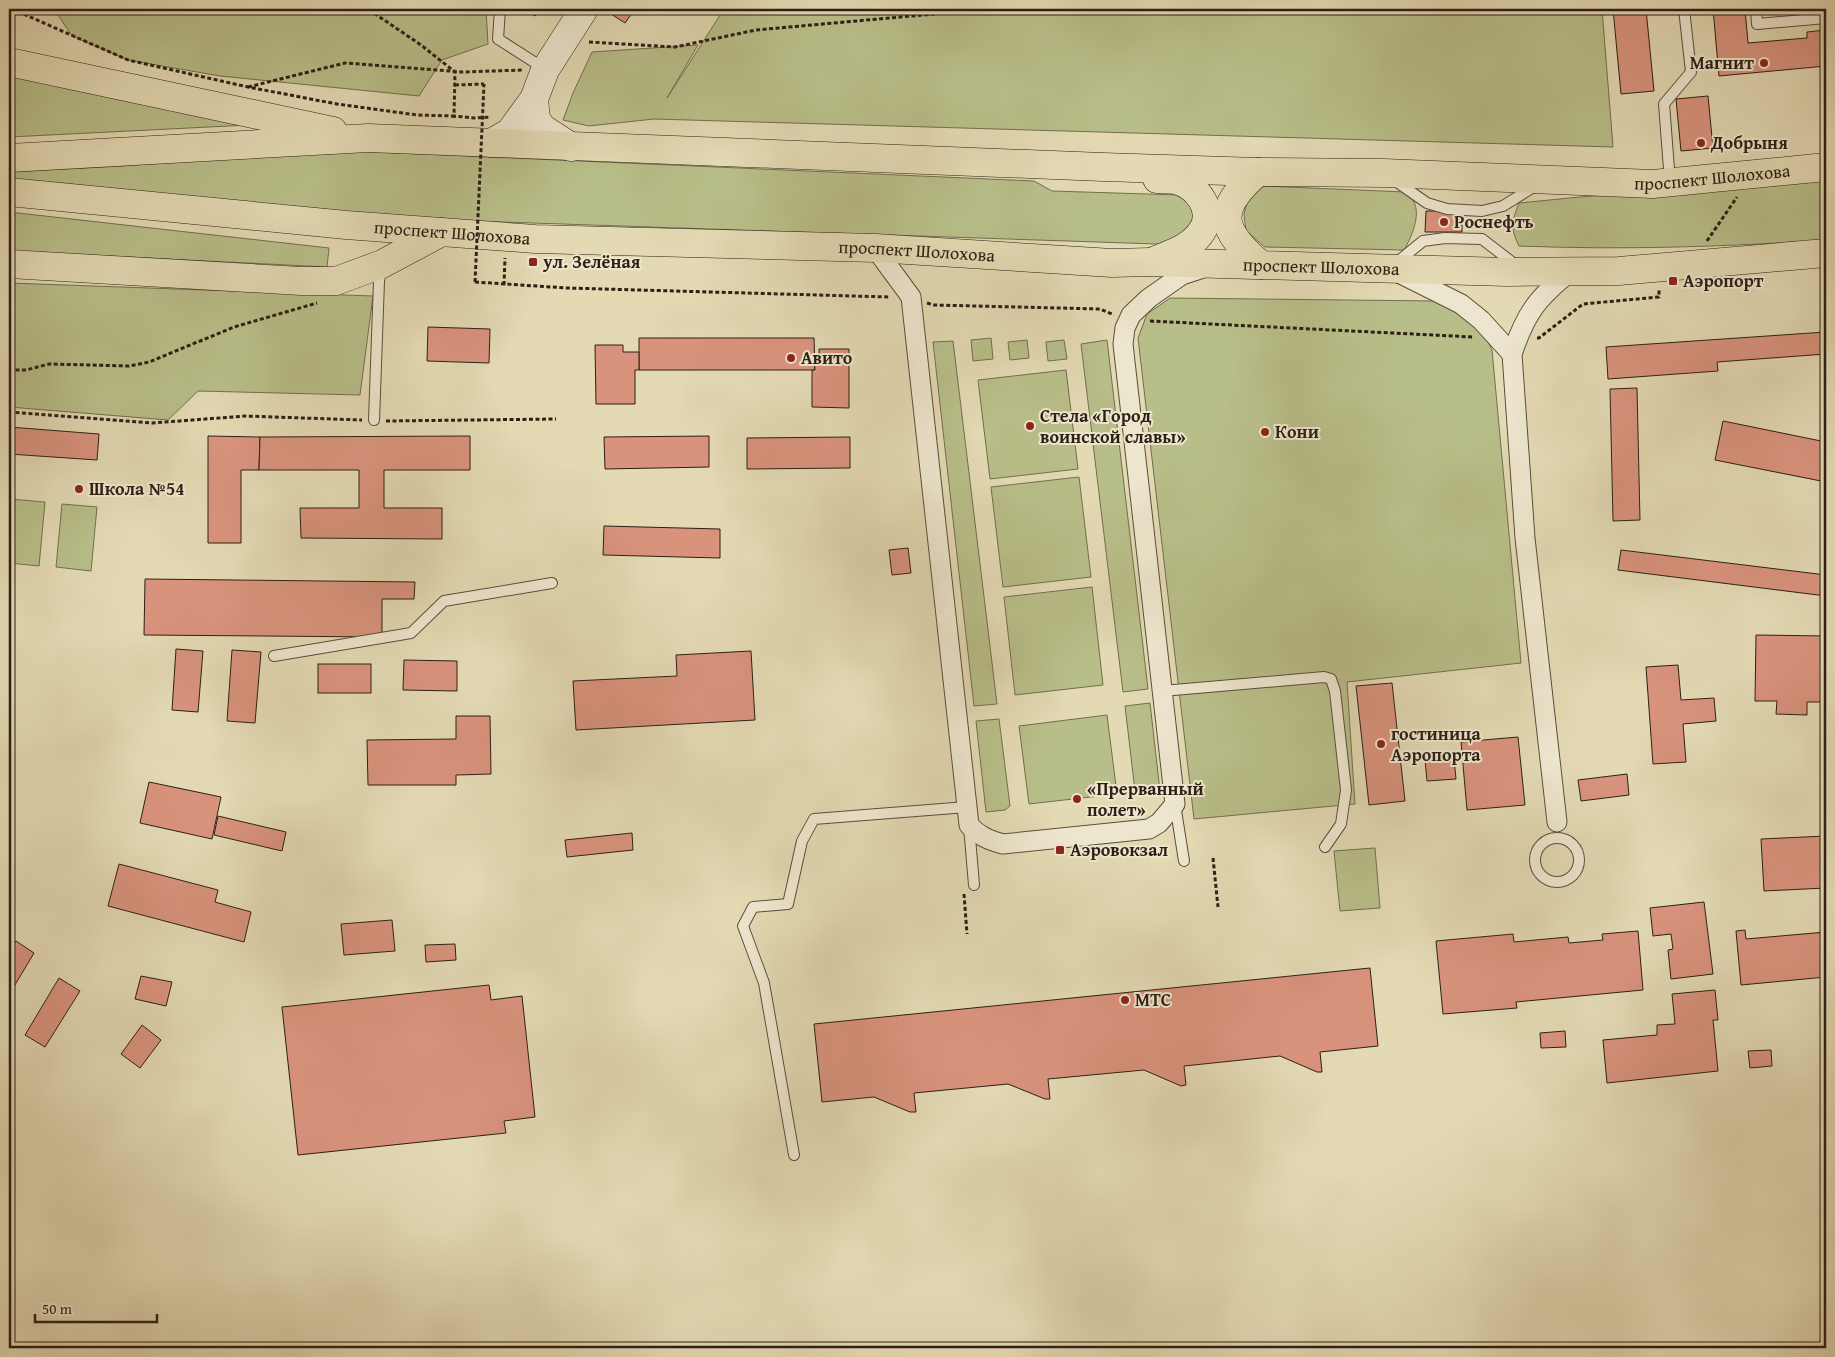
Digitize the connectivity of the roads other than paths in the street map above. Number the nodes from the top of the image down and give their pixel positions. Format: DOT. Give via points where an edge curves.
graph roads {
  1 [pos="500,9"];
  2 [pos="584,9"];
  3 [pos="1684,9"];
  4 [pos="1756,9"];
  5 [pos="1826,18"];
  6 [pos="9,62"];
  7 [pos="545,70"];
  8 [pos="534,99"];
  9 [pos="368,138"];
  10 [pos="491,143"];
  11 [pos="571,147"];
  12 [pos="9,158"];
  13 [pos="1103,167"];
  14 [pos="1826,167"];
  15 [pos="1258,172"];
  16 [pos="1670,182"];
  17 [pos="9,192"];
  18 [pos="442,232"];
  19 [pos="875,248"];
  20 [pos="1826,253"];
  21 [pos="1150,262"];
  22 [pos="9,264"];
  23 [pos="382,264"];
  24 [pos="1216,264"];
  25 [pos="1261,265"];
  26 [pos="1389,269"];
  27 [pos="1571,271"];
  28 [pos="1515,346"];
  29 [pos="374,420"];
  30 [pos="552,584"];
  31 [pos="274,656"];
  32 [pos="1162,691"];
  33 [pos="1175,804"];
  34 [pos="968,816"];
  35 [pos="1557,830"];
  36 [pos="1325,847"];
  37 [pos="1184,861"];
  38 [pos="969,885"];
  39 [pos="794,1155"];
  1 -- 7 [label="lane" via="498,40"];
  2 -- 7 [label="street"];
  3 -- 16 [label="lane" via="1691,72 1664,104"];
  4 -- 5 [label="lane" via="1757,24"];
  6 -- 9 [label="main road"];
  7 -- 8 [label="street"];
  8 -- 10 [label="street" via="510,132"];
  8 -- 11 [label="street" via="536,119 542,128"];
  9 -- 10 [label="main road, проспект Шолохова"];
  9 -- 12 [label="main road, проспект Шолохова"];
  10 -- 11 [label="main road, проспект Шолохова"];
  11 -- 13 [label="main road, проспект Шолохова"];
  13 -- 15 [label="main road, проспект Шолохова"];
  13 -- 21 [label="main road" via="1120,176 1176,180 1199,192 1208,214 1203,231 1186,248"];
  14 -- 16 [label="main road, проспект Шолохова"];
  15 -- 16 [label="main road, проспект Шолохова"];
  15 -- 25 [label="main road" via="1241,187 1231,202 1227,217 1232,235 1243,250"];
  17 -- 18 [label="main road, проспект Шолохова"];
  18 -- 19 [label="main road, проспект Шолохова" via="569,241"];
  18 -- 23 [label="main road"];
  19 -- 21 [label="main road, проспект Шолохова" via="1112,263"];
  19 -- 34 [label="street" via="911,297"];
  20 -- 27 [label="main road, проспект Шолохова" via="1619,271"];
  21 -- 24 [label="main road, проспект Шолохова"];
  22 -- 23 [label="main road" via="336,282"];
  23 -- 29 [label="lane"];
  24 -- 25 [label="main road, проспект Шолохова"];
  24 -- 32 [label="street" via="1182,275 1149,298 1131,315 1125,328 1123,344"];
  25 -- 26 [label="main road, проспект Шолохова"];
  26 -- 27 [label="main road, проспект Шолохова"];
  26 -- 28 [label="street" via="1461,304 1497,337"];
  27 -- 28 [label="street" via="1530,311"];
  28 -- 35 [label="street" via="1525,538"];
  30 -- 31 [label="lane" via="444,601 411,633"];
  32 -- 33 [label="street"];
  32 -- 36 [label="lane" via="1331,679 1346,790 1341,824"];
  33 -- 34 [label="street" via="1149,829 1003,844 977,834"];
  33 -- 37 [label="lane"];
  34 -- 38 [label="lane"];
  34 -- 39 [label="lane" via="814,820 802,841 788,904 753,906 743,926 764,983"];
  35 -- 35 [label="lane" via="1539,847 1534,858 1536,870 1544,879 1555,883 1566,882 1576,874 1580,863 1578,851"];
}
